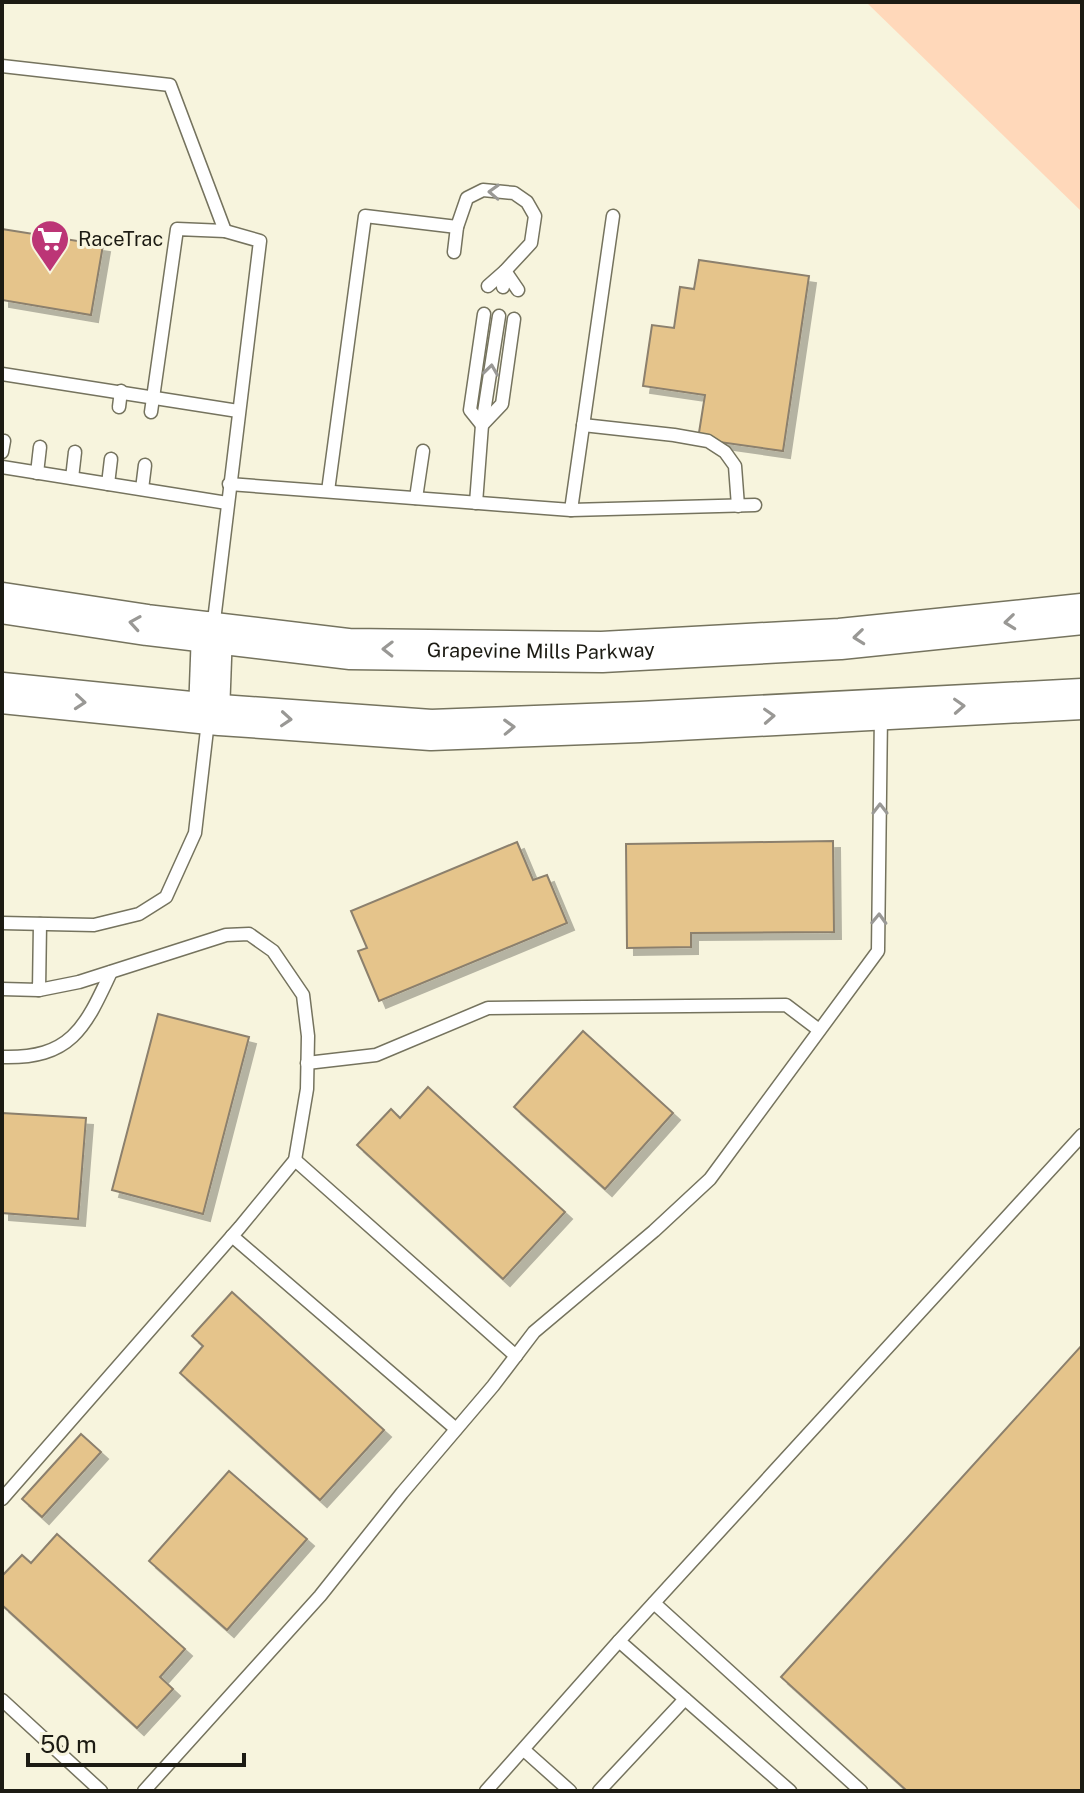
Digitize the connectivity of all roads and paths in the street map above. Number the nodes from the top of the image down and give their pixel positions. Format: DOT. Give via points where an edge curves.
graph roads {
  1 [pos="2,66"];
  2 [pos="613,216"];
  3 [pos="457,227"];
  4 [pos="225,231"];
  5 [pos="454,252"];
  6 [pos="505,271"];
  7 [pos="488,286"];
  8 [pos="503,287"];
  9 [pos="518,290"];
  10 [pos="484,314"];
  11 [pos="499,316"];
  12 [pos="514,319"];
  13 [pos="8,374"];
  14 [pos="50,381"];
  15 [pos="12,390"];
  16 [pos="121,391"];
  17 [pos="48,395"];
  18 [pos="153,396"];
  19 [pos="119,407"];
  20 [pos="238,411"];
  21 [pos="151,412"];
  22 [pos="482,425"];
  23 [pos="583,425"];
  24 [pos="40,447"];
  25 [pos="423,451"];
  26 [pos="75,452"];
  27 [pos="111,459"];
  28 [pos="145,465"];
  29 [pos="2,467"];
  30 [pos="37,473"];
  31 [pos="72,478"];
  32 [pos="108,484"];
  33 [pos="229,484"];
  34 [pos="142,489"];
  35 [pos="328,491"];
  36 [pos="416,498"];
  37 [pos="227,503"];
  38 [pos="476,503"];
  39 [pos="755,505"];
  40 [pos="738,506"];
  41 [pos="571,510"];
  42 [pos="2,603"];
  43 [pos="1082,614"];
  44 [pos="212,632"];
  45 [pos="2,693"];
  46 [pos="1082,699"];
  47 [pos="881,710"];
  48 [pos="209,713"];
  49 [pos="2,923"];
  50 [pos="40,924"];
  51 [pos="111,972"];
  52 [pos="2,989"];
  53 [pos="39,990"];
  54 [pos="819,1030"];
  55 [pos="2,1057"];
  56 [pos="307,1063"];
  57 [pos="1082,1135"];
  58 [pos="295,1160"];
  59 [pos="232,1236"];
  60 [pos="516,1356"];
  61 [pos="456,1429"];
  62 [pos="2,1499"];
  63 [pos="654,1603"];
  64 [pos="619,1641"];
  65 [pos="685,1699"];
  66 [pos="2,1700"];
  67 [pos="524,1750"];
  68 [pos="101,1791"];
  69 [pos="144,1791"];
  70 [pos="486,1791"];
  71 [pos="570,1791"];
  72 [pos="599,1791"];
  73 [pos="790,1791"];
  74 [pos="861,1791"];
  1 -- 4 [label="lane" via="170,85"];
  2 -- 23 [label="lane"];
  3 -- 5 [label="lane"];
  6 -- 3 [label="lane, one-way" via="531,243 535,216 527,202 514,193 483,190 467,198"];
  3 -- 35 [label="lane" via="365,216"];
  4 -- 18 [label="lane" via="177,229"];
  4 -- 20 [label="lane" via="260,241"];
  6 -- 7 [label="lane"];
  6 -- 8 [label="lane"];
  6 -- 9 [label="lane"];
  10 -- 22 [label="lane" via="470,410"];
  22 -- 11 [label="lane, one-way"];
  12 -- 22 [label="lane" via="502,404"];
  13 -- 14 [label="lane"];
  13 -- 15 [label="lane"];
  14 -- 16 [label="lane" via="83,393"];
  14 -- 17 [label="lane"];
  16 -- 18 [label="lane"];
  16 -- 19 [label="lane"];
  18 -- 20 [label="lane"];
  18 -- 21 [label="lane"];
  20 -- 33 [label="lane"];
  22 -- 38 [label="lane"];
  23 -- 40 [label="lane" via="708,441 735,466"];
  23 -- 41 [label="lane"];
  24 -- 30 [label="lane"];
  25 -- 36 [label="lane"];
  26 -- 31 [label="lane"];
  27 -- 32 [label="lane"];
  28 -- 34 [label="lane"];
  29 -- 30 [label="lane"];
  30 -- 31 [label="lane"];
  31 -- 32 [label="lane"];
  32 -- 34 [label="lane"];
  33 -- 35 [label="lane"];
  33 -- 37 [label="lane"];
  34 -- 37 [label="lane"];
  35 -- 36 [label="lane"];
  36 -- 38 [label="lane"];
  37 -- 44 [label="lane"];
  38 -- 41 [label="lane"];
  39 -- 40 [label="lane"];
  40 -- 41 [label="lane"];
  44 -- 42 [label="main road, Grapevine Mills Parkway, one-way"];
  43 -- 44 [label="main road, Grapevine Mills Parkway, one-way" via="840,639 602,652 349,649"];
  44 -- 48 [label="main road"];
  45 -- 48 [label="main road, one-way"];
  47 -- 46 [label="main road, one-way"];
  48 -- 47 [label="main road, one-way" via="431,730"];
  54 -- 47 [label="lane, one-way" via="878,951"];
  48 -- 50 [label="lane" via="195,833 166,897 139,914 94,925"];
  49 -- 50 [label="lane"];
  50 -- 53 [label="lane"];
  51 -- 53 [label="lane"];
  51 -- 55 [label="lane" via="90,1016 66,1042 32,1058"];
  51 -- 56 [label="lane" via="226,935 249,934 273,951 303,995"];
  52 -- 53 [label="lane"];
  54 -- 56 [label="lane" via="786,1005 488,1008 376,1055"];
  54 -- 60 [label="lane" via="710,1179 534,1332"];
  56 -- 58 [label="lane"];
  57 -- 63 [label="lane"];
  58 -- 59 [label="lane"];
  58 -- 60 [label="lane"];
  59 -- 61 [label="lane"];
  59 -- 62 [label="lane"];
  60 -- 61 [label="lane"];
  61 -- 69 [label="lane" via="320,1596"];
  63 -- 64 [label="lane"];
  63 -- 74 [label="lane"];
  64 -- 65 [label="lane"];
  64 -- 67 [label="lane"];
  65 -- 72 [label="lane"];
  65 -- 73 [label="lane"];
  66 -- 68 [label="lane"];
  67 -- 70 [label="lane"];
  67 -- 71 [label="lane"];
}
